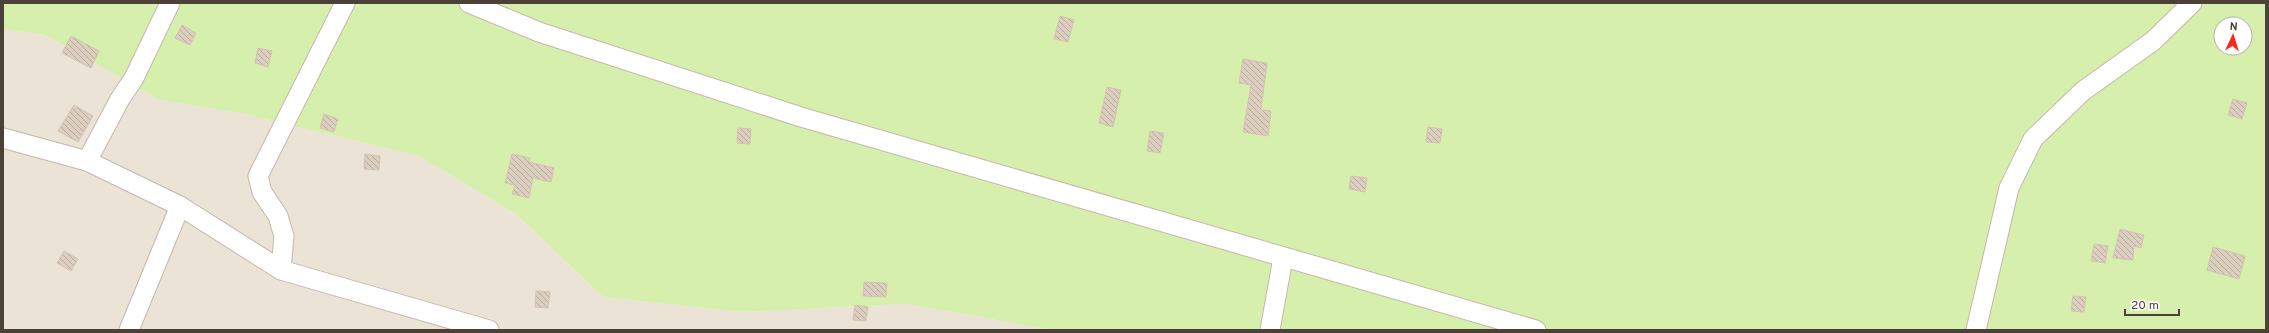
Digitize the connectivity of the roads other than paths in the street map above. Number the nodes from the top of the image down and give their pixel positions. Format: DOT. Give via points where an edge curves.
graph roads {
  1 [pos="170,3"];
  2 [pos="346,3"];
  3 [pos="469,3"];
  4 [pos="2192,3"];
  5 [pos="3,138"];
  6 [pos="87,161"];
  7 [pos="180,206"];
  8 [pos="1283,258"];
  9 [pos="281,270"];
  10 [pos="440,323"];
  11 [pos="129,330"];
  12 [pos="489,330"];
  13 [pos="1270,330"];
  14 [pos="1536,330"];
  15 [pos="1976,330"];
  1 -- 6 [label="street" via="134,78"];
  2 -- 9 [label="street" via="258,176 262,192 278,216 284,236"];
  3 -- 8 [label="street" via="539,32 801,118"];
  4 -- 15 [label="street" via="2153,41 2083,91 2033,139 2009,188"];
  5 -- 6 [label="street"];
  6 -- 7 [label="street"];
  7 -- 9 [label="street"];
  7 -- 11 [label="street"];
  8 -- 13 [label="street"];
  8 -- 14 [label="street"];
  9 -- 10 [label="street"];
  10 -- 12 [label="street"];
}
